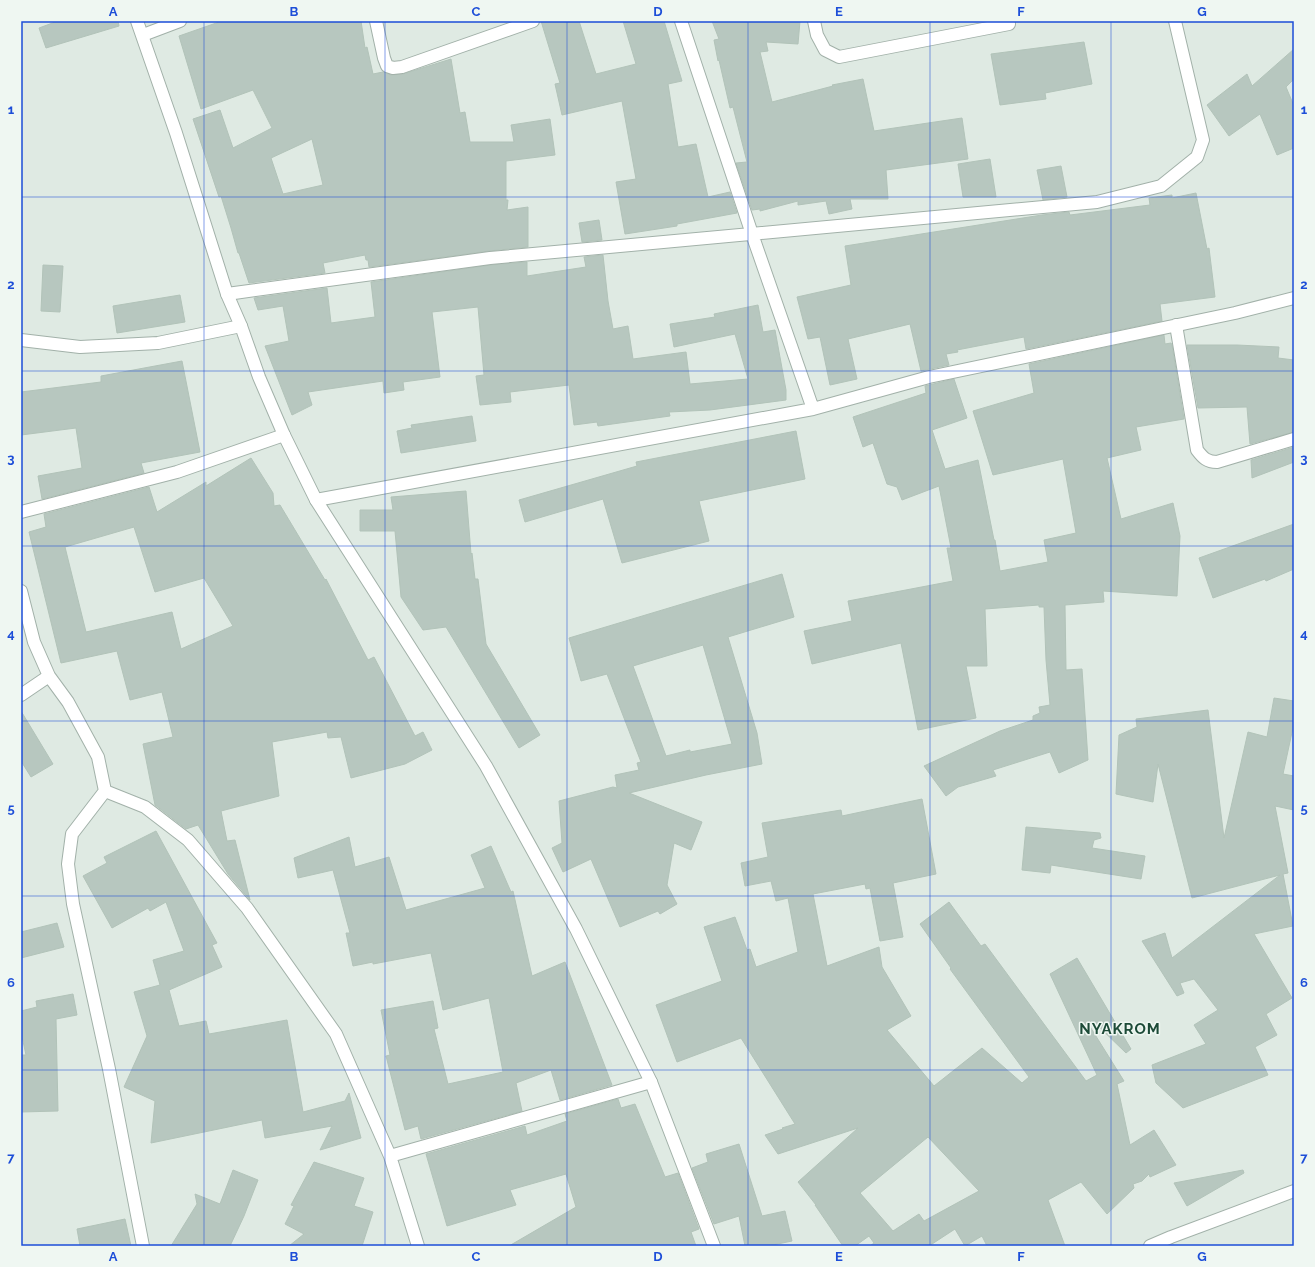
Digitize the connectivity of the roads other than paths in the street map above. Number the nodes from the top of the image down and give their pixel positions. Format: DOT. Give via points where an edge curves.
graph roads {
  1 [pos="137,21"];
  2 [pos="180,21"];
  3 [pos="376,21"];
  4 [pos="533,21"];
  5 [pos="681,21"];
  6 [pos="814,21"];
  7 [pos="1175,21"];
  8 [pos="1009,24"];
  9 [pos="143,35"];
  10 [pos="752,234"];
  11 [pos="227,294"];
  12 [pos="1294,298"];
  13 [pos="1176,325"];
  14 [pos="241,326"];
  15 [pos="21,340"];
  16 [pos="813,409"];
  17 [pos="284,435"];
  18 [pos="1294,439"];
  19 [pos="316,500"];
  20 [pos="21,512"];
  21 [pos="21,591"];
  22 [pos="49,676"];
  23 [pos="21,695"];
  24 [pos="105,791"];
  25 [pos="651,1082"];
  26 [pos="390,1156"];
  27 [pos="1294,1191"];
  28 [pos="143,1246"];
  29 [pos="418,1246"];
  30 [pos="714,1246"];
  31 [pos="1150,1246"];
  1 -- 9 [label="street"];
  2 -- 9 [label="street"];
  3 -- 4 [label="street" via="384,58 387,66 393,68"];
  5 -- 10 [label="street"];
  6 -- 8 [label="street" via="817,35 825,50 839,57"];
  7 -- 10 [label="street" via="1203,140 1197,157 1161,186 1097,202"];
  9 -- 11 [label="street"];
  10 -- 11 [label="street" via="490,258"];
  10 -- 16 [label="street"];
  11 -- 14 [label="street"];
  12 -- 13 [label="street"];
  13 -- 16 [label="street" via="929,377"];
  13 -- 18 [label="street" via="1197,450 1202,457 1208,462 1217,462"];
  14 -- 15 [label="street" via="158,343 80,347"];
  14 -- 17 [label="street"];
  16 -- 19 [label="street"];
  17 -- 19 [label="street"];
  17 -- 20 [label="street" via="177,472"];
  19 -- 25 [label="street" via="486,766 576,929"];
  21 -- 22 [label="street" via="34,642"];
  22 -- 23 [label="street"];
  22 -- 24 [label="street" via="68,702 98,757"];
  24 -- 26 [label="street" via="145,807 188,840 247,908 336,1034"];
  24 -- 28 [label="street" via="72,834 68,864 73,904 109,1069"];
  25 -- 26 [label="street"];
  25 -- 30 [label="street"];
  26 -- 29 [label="street"];
  27 -- 31 [label="street"];
}
